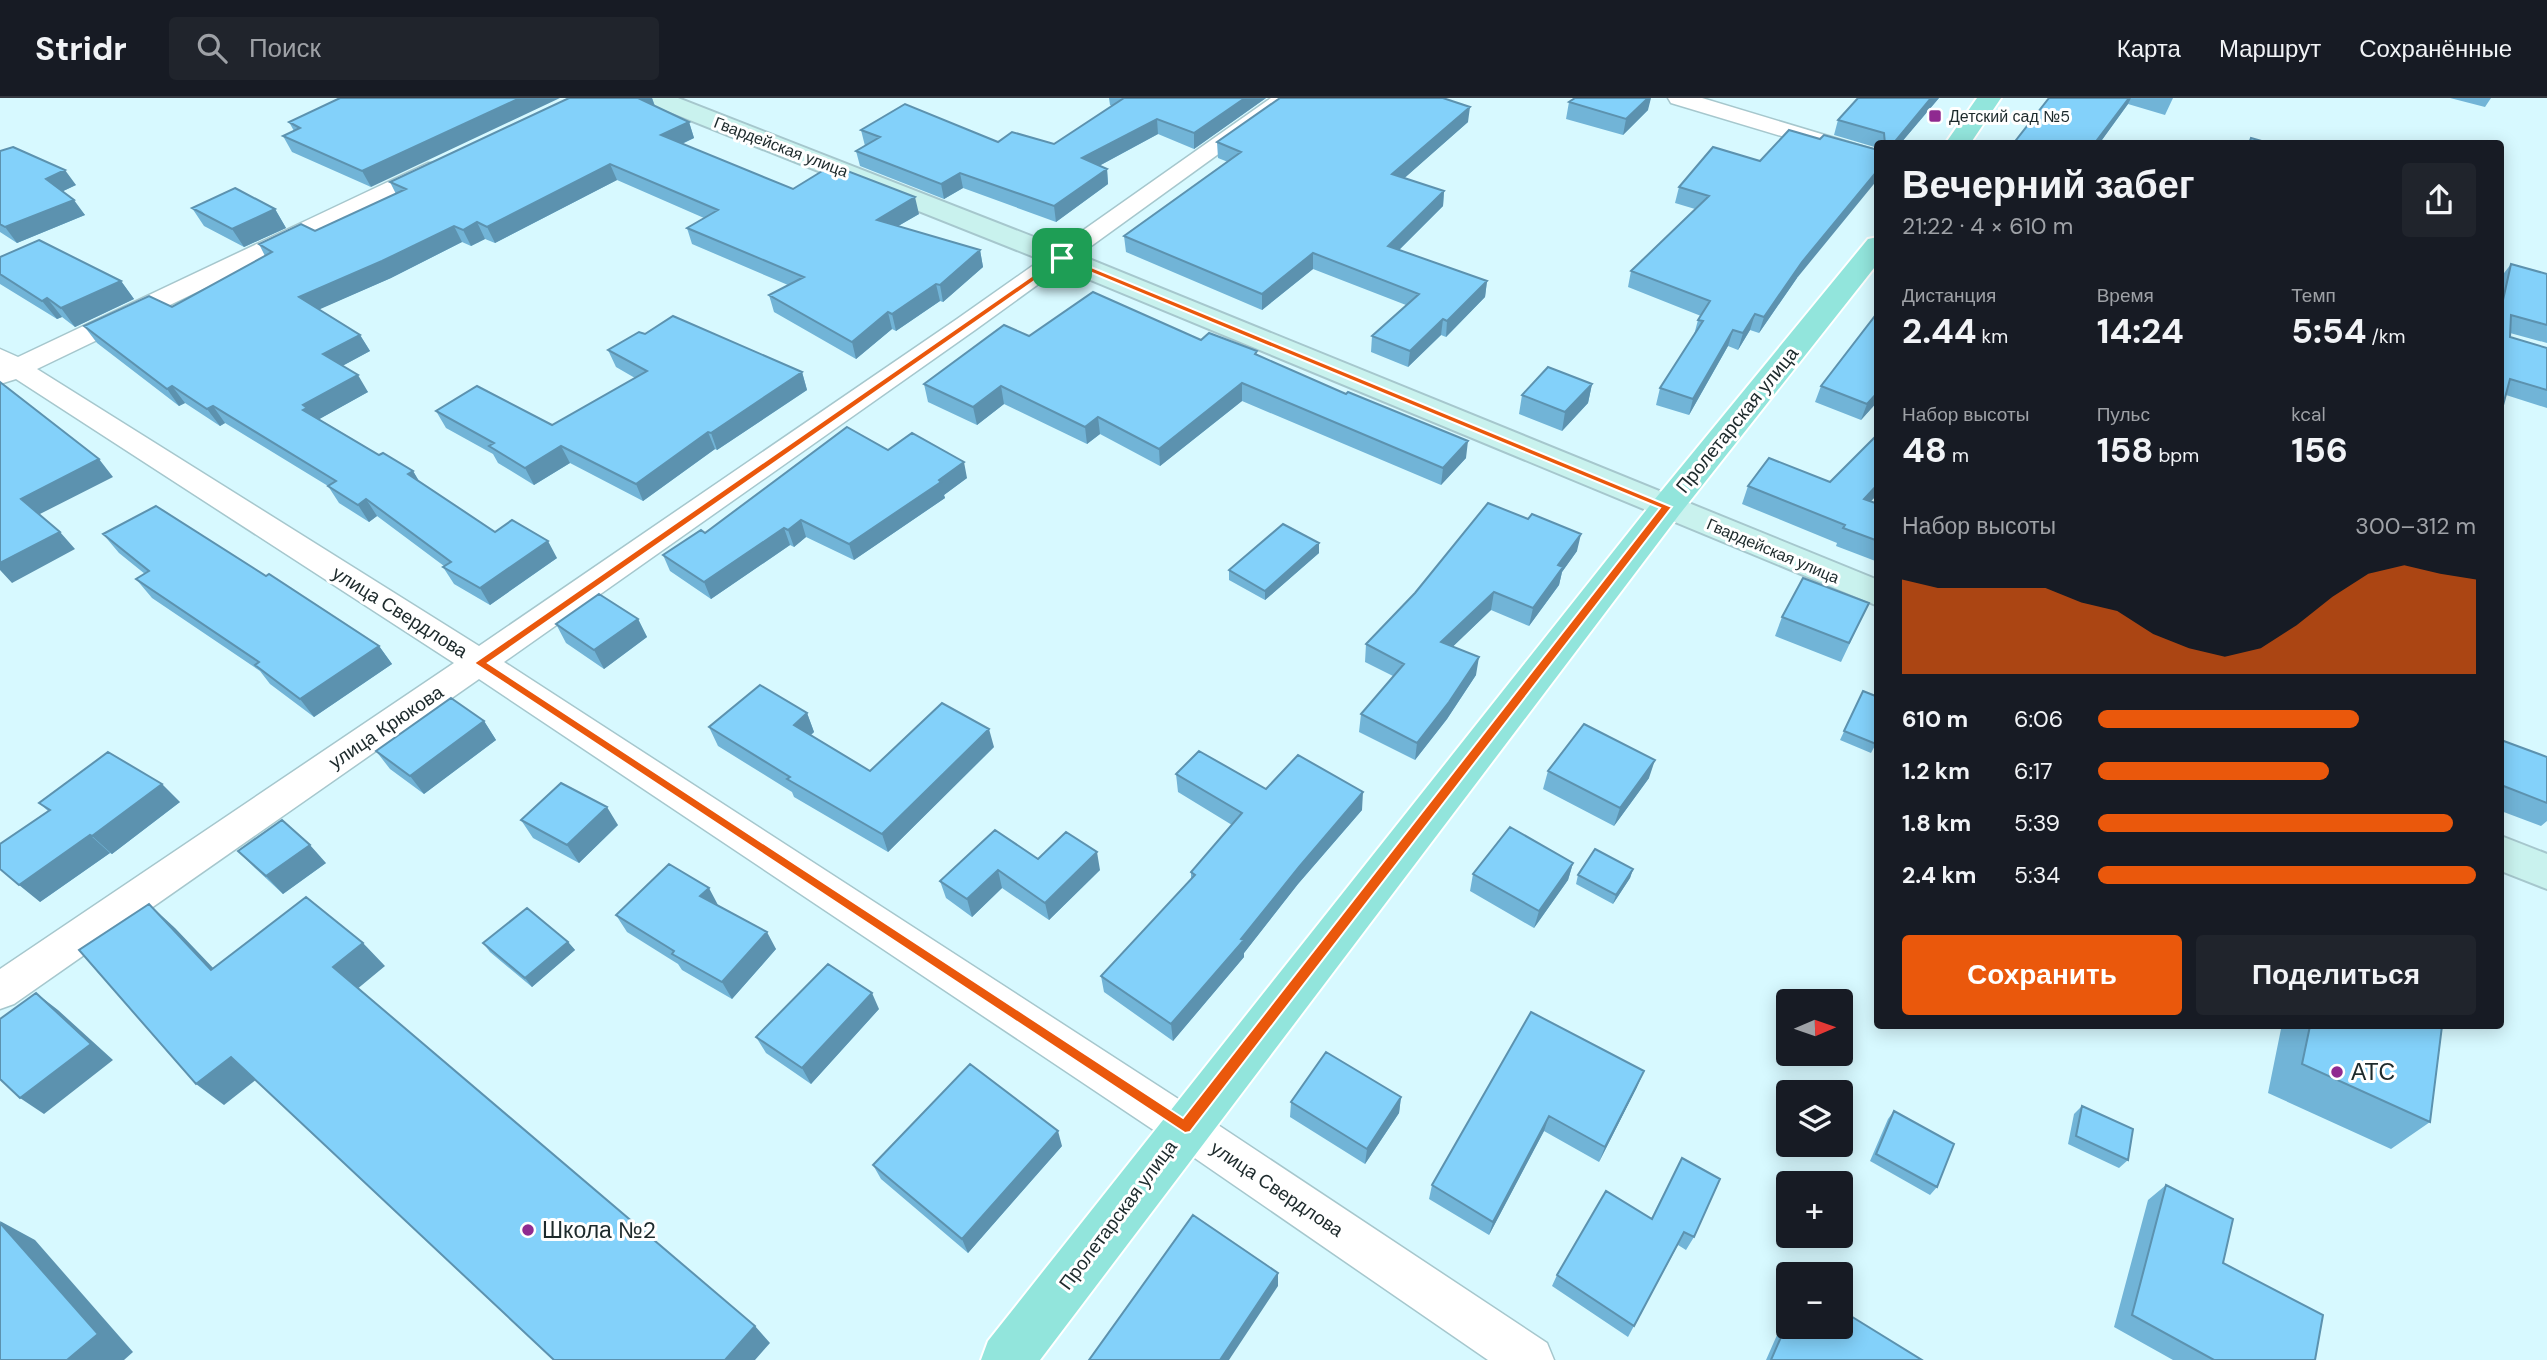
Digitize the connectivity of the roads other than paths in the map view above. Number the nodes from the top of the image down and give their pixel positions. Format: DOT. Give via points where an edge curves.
graph roads {
  1 [pos="656,98"];
  2 [pos="1285,98"];
  3 [pos="1679,98"];
  4 [pos="1989,98"];
  5 [pos="1959,140"];
  6 [pos="1874,157"];
  7 [pos="458,158"];
  8 [pos="1874,250"];
  9 [pos="1062,258"];
  10 [pos="5,367"];
  11 [pos="1667,507"];
  12 [pos="1874,592"];
  13 [pos="480,663"];
  14 [pos="2504,854"];
  15 [pos="2547,872"];
  16 [pos="0,991"];
  17 [pos="1185,1127"];
  18 [pos="1007,1360"];
  19 [pos="1530,1360"];
  1 -- 9 [label="street, Гвардейская улица"];
  2 -- 9 [label="street, улица Крюкова"];
  3 -- 6 [label="street"];
  4 -- 5 [label="main road"];
  7 -- 10 [label="street"];
  8 -- 11 [label="main road, Пролетарская улица"];
  9 -- 11 [label="street, Гвардейская улица"];
  9 -- 13 [label="street, улица Крюкова"];
  10 -- 13 [label="street, улица Свердлова"];
  11 -- 12 [label="street, Гвардейская улица"];
  11 -- 17 [label="main road, Пролетарская улица"];
  13 -- 16 [label="street, улица Крюкова"];
  13 -- 17 [label="street, улица Свердлова"];
  14 -- 15 [label="street"];
  17 -- 18 [label="main road, Пролетарская улица"];
  17 -- 19 [label="street, улица Свердлова"];
}
